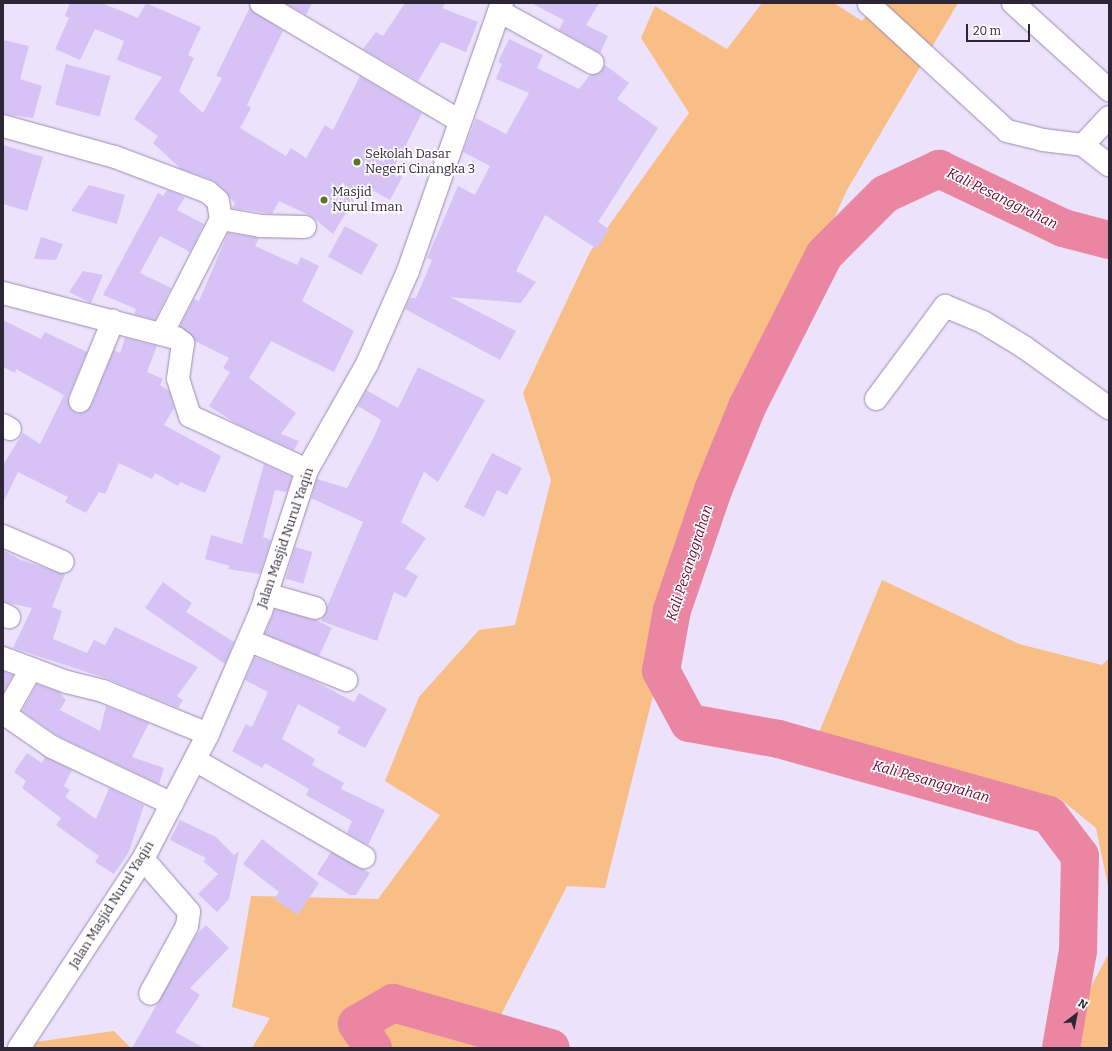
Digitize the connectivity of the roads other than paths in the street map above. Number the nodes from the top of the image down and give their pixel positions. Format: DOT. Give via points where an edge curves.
graph roads {
  1 [pos="261,3"];
  2 [pos="1013,3"];
  3 [pos="869,4"];
  4 [pos="500,7"];
  5 [pos="593,63"];
  6 [pos="1109,90"];
  7 [pos="1109,117"];
  8 [pos="458,120"];
  9 [pos="3,126"];
  10 [pos="1083,145"];
  11 [pos="1109,165"];
  12 [pos="221,219"];
  13 [pos="305,227"];
  14 [pos="3,293"];
  15 [pos="113,321"];
  16 [pos="162,332"];
  17 [pos="876,399"];
  18 [pos="80,401"];
  19 [pos="1109,408"];
  20 [pos="307,470"];
  21 [pos="3,536"];
  22 [pos="63,562"];
  23 [pos="266,594"];
  24 [pos="315,608"];
  25 [pos="250,641"];
  26 [pos="3,658"];
  27 [pos="31,669"];
  28 [pos="346,680"];
  29 [pos="4,713"];
  30 [pos="208,734"];
  31 [pos="195,760"];
  32 [pos="172,804"];
  33 [pos="364,857"];
  34 [pos="144,859"];
  35 [pos="150,994"];
  36 [pos="19,1048"];
  1 -- 8 [label="street"];
  2 -- 6 [label="street"];
  3 -- 10 [label="street" via="1007,131 1043,140"];
  4 -- 5 [label="street"];
  4 -- 8 [label="street, Jalan Masjid Nurul Yaqin"];
  7 -- 10 [label="street"];
  8 -- 20 [label="street, Jalan Masjid Nurul Yaqin" via="408,271 367,364"];
  9 -- 12 [label="street" via="115,157 208,192 218,201"];
  10 -- 11 [label="street"];
  12 -- 13 [label="street" via="260,226 284,223"];
  12 -- 16 [label="street"];
  14 -- 15 [label="street"];
  15 -- 16 [label="street"];
  15 -- 18 [label="street"];
  16 -- 20 [label="street" via="183,343 178,379 190,416"];
  17 -- 19 [label="street" via="944,306 983,322 1024,347"];
  20 -- 23 [label="street, Jalan Masjid Nurul Yaqin"];
  21 -- 22 [label="street"];
  23 -- 24 [label="street"];
  23 -- 25 [label="street, Jalan Masjid Nurul Yaqin"];
  25 -- 28 [label="street"];
  25 -- 30 [label="street, Jalan Masjid Nurul Yaqin"];
  26 -- 27 [label="street"];
  27 -- 29 [label="street"];
  27 -- 30 [label="street" via="103,690"];
  29 -- 32 [label="street" via="52,747"];
  30 -- 31 [label="street, Jalan Masjid Nurul Yaqin"];
  31 -- 32 [label="street, Jalan Masjid Nurul Yaqin"];
  31 -- 33 [label="street"];
  32 -- 34 [label="street, Jalan Masjid Nurul Yaqin"];
  34 -- 35 [label="street" via="189,912 187,926"];
  34 -- 36 [label="street, Jalan Masjid Nurul Yaqin"];
}
